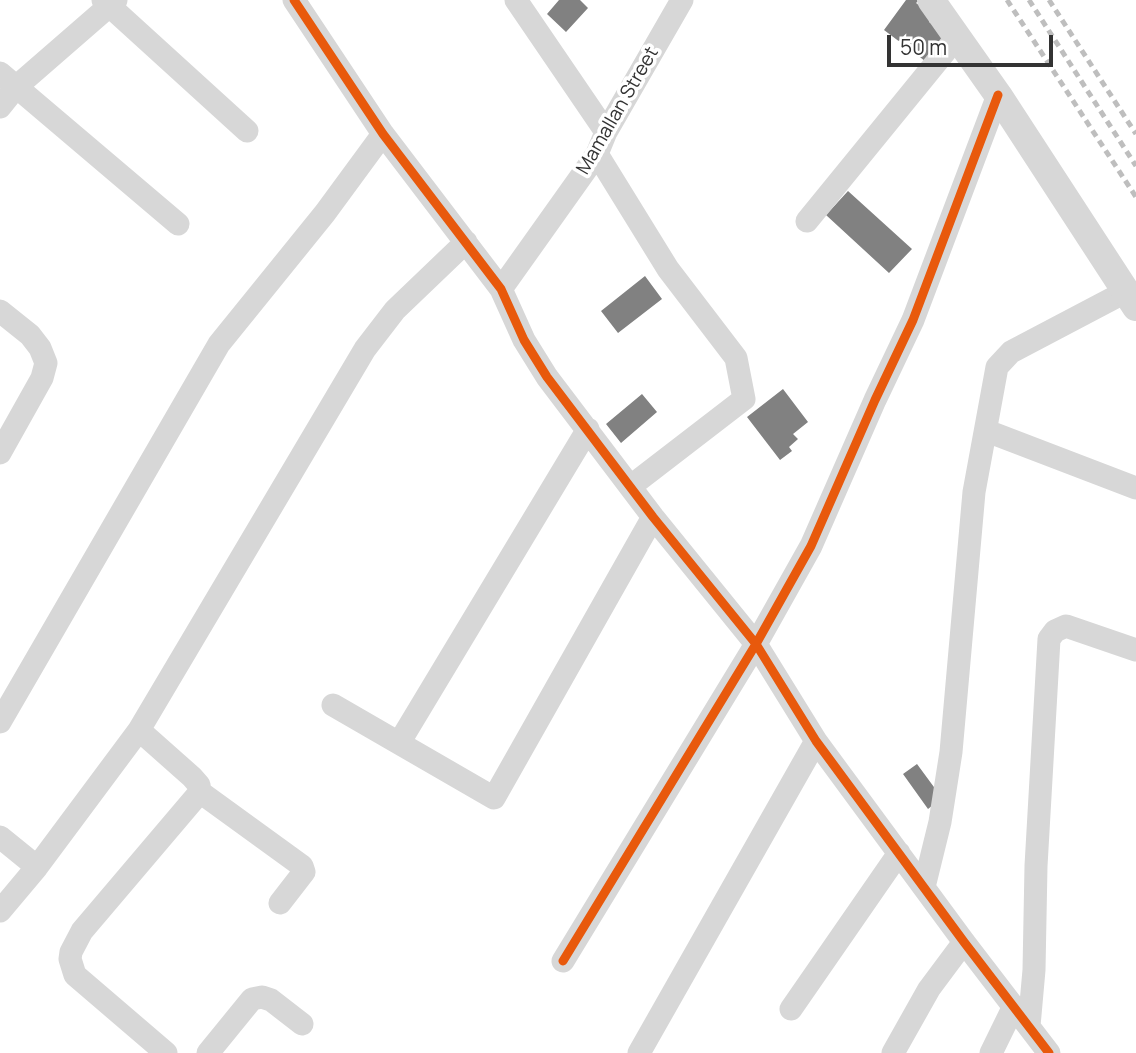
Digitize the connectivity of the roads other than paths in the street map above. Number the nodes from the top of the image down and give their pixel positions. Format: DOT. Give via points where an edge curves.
graph roads {
  1 [pos="294,0"];
  2 [pos="516,0"];
  3 [pos="682,0"];
  4 [pos="931,0"];
  5 [pos="110,2"];
  6 [pos="957,37"];
  7 [pos="8,80"];
  8 [pos="998,95"];
  9 [pos="0,107"];
  10 [pos="247,131"];
  11 [pos="606,132"];
  12 [pos="383,134"];
  13 [pos="597,154"];
  14 [pos="807,221"];
  15 [pos="178,224"];
  16 [pos="466,242"];
  17 [pos="501,289"];
  18 [pos="1130,300"];
  19 [pos="1,313"];
  20 [pos="588,429"];
  21 [pos="987,431"];
  22 [pos="0,453"];
  23 [pos="631,486"];
  24 [pos="1136,488"];
  25 [pos="653,517"];
  26 [pos="757,644"];
  27 [pos="1136,650"];
  28 [pos="333,705"];
  29 [pos="0,722"];
  30 [pos="139,730"];
  31 [pos="816,741"];
  32 [pos="399,743"];
  33 [pos="200,792"];
  34 [pos="0,837"];
  35 [pos="899,853"];
  36 [pos="37,867"];
  37 [pos="924,887"];
  38 [pos="280,903"];
  39 [pos="0,911"];
  40 [pos="964,942"];
  41 [pos="563,961"];
  42 [pos="1014,1006"];
  43 [pos="790,1009"];
  44 [pos="302,1024"];
  45 [pos="1029,1026"];
  46 [pos="166,1053"];
  47 [pos="208,1053"];
  48 [pos="639,1053"];
  49 [pos="893,1053"];
  50 [pos="991,1053"];
  51 [pos="1049,1053"];
  1 -- 12 [label="street"];
  2 -- 11 [label="street"];
  3 -- 11 [label="street, Mamallan Street"];
  4 -- 6 [label="street"];
  5 -- 7 [label="street"];
  5 -- 10 [label="street"];
  6 -- 8 [label="street"];
  6 -- 14 [label="street"];
  7 -- 9 [label="street"];
  7 -- 15 [label="street"];
  8 -- 18 [label="street"];
  8 -- 26 [label="street" via="914,320 811,546"];
  11 -- 13 [label="street, Mamallan Street"];
  12 -- 16 [label="street"];
  12 -- 29 [label="street" via="219,344"];
  13 -- 17 [label="street, Mamallan Street"];
  13 -- 23 [label="street" via="668,270 736,358 744,399"];
  16 -- 17 [label="street"];
  16 -- 30 [label="street" via="395,310 365,349"];
  17 -- 20 [label="street" via="541,368"];
  18 -- 21 [label="street" via="1000,361"];
  19 -- 22 [label="street" via="30,335 46,363"];
  20 -- 23 [label="street"];
  20 -- 32 [label="street"];
  21 -- 24 [label="street"];
  21 -- 37 [label="street" via="974,492 951,751"];
  23 -- 25 [label="street"];
  25 -- 26 [label="street"];
  25 -- 32 [label="street" via="494,798"];
  26 -- 31 [label="street"];
  26 -- 41 [label="street"];
  27 -- 45 [label="street" via="1066,626 1049,639"];
  28 -- 32 [label="street"];
  30 -- 33 [label="street" via="199,785"];
  30 -- 36 [label="street"];
  31 -- 35 [label="street"];
  31 -- 48 [label="street"];
  33 -- 38 [label="street" via="302,866 304,872"];
  33 -- 46 [label="street" via="82,931 71,952 75,975"];
  34 -- 36 [label="street"];
  35 -- 37 [label="street"];
  35 -- 43 [label="street"];
  36 -- 39 [label="street"];
  37 -- 40 [label="street"];
  40 -- 42 [label="street"];
  40 -- 49 [label="street" via="929,989"];
  42 -- 45 [label="street"];
  42 -- 50 [label="street"];
  44 -- 47 [label="street" via="271,999 252,999"];
  45 -- 51 [label="street"];
}
